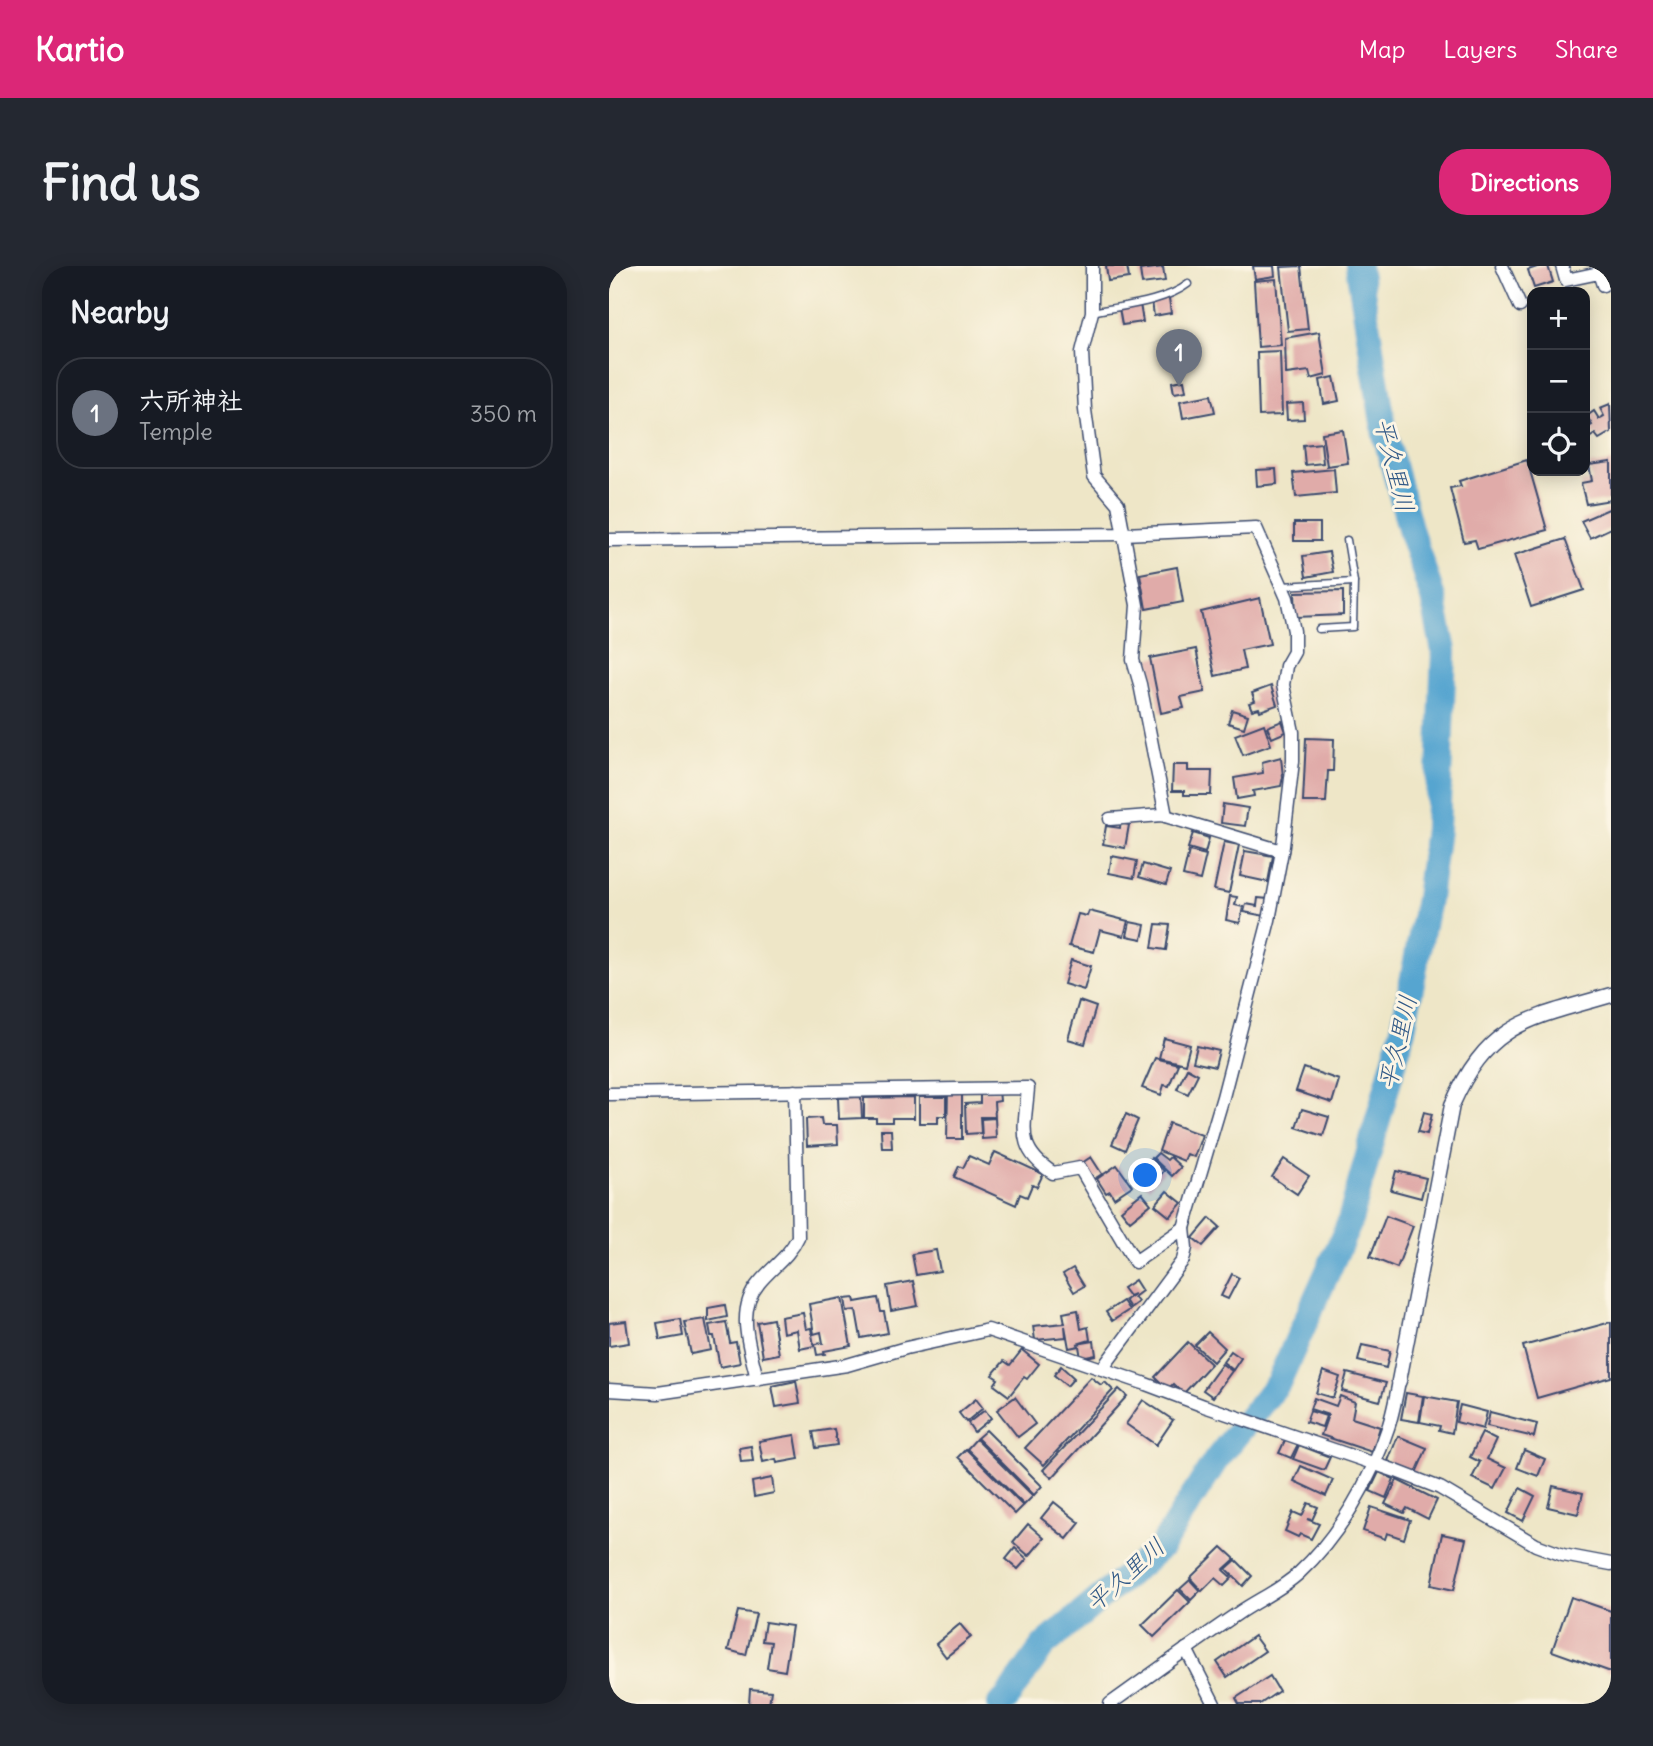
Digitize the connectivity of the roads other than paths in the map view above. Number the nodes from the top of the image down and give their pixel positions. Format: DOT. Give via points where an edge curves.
graph roads {
  1 [pos="1092,266"];
  2 [pos="1503,266"];
  3 [pos="1562,266"];
  4 [pos="1188,284"];
  5 [pos="1603,285"];
  6 [pos="1520,306"];
  7 [pos="1092,312"];
  8 [pos="1124,534"];
  9 [pos="609,540"];
  10 [pos="1347,540"];
  11 [pos="1354,582"];
  12 [pos="1282,586"];
  13 [pos="1319,629"];
  14 [pos="1166,816"];
  15 [pos="1110,819"];
  16 [pos="1282,851"];
  17 [pos="1611,995"];
  18 [pos="795,1091"];
  19 [pos="609,1094"];
  20 [pos="1184,1228"];
  21 [pos="1102,1369"];
  22 [pos="757,1379"];
  23 [pos="1399,1381"];
  24 [pos="609,1390"];
  25 [pos="1374,1463"];
  26 [pos="1611,1564"];
  27 [pos="1186,1649"];
  28 [pos="1110,1704"];
  29 [pos="1214,1704"];
  1 -- 7 [label="street"];
  2 -- 6 [label="street"];
  3 -- 5 [label="street" via="1566,280 1599,272"];
  4 -- 7 [label="lane" via="1165,296"];
  7 -- 8 [label="street" via="1082,352 1094,476 1118,504"];
  8 -- 9 [label="street"];
  8 -- 12 [label="street" via="1256,528"];
  8 -- 14 [label="street" via="1137,605 1133,660"];
  10 -- 11 [label="lane"];
  11 -- 12 [label="lane"];
  11 -- 13 [label="lane" via="1353,627"];
  12 -- 16 [label="street" via="1294,631 1294,652 1283,685 1293,732 1293,761"];
  14 -- 15 [label="street"];
  14 -- 16 [label="street"];
  16 -- 20 [label="street" via="1223,1097"];
  17 -- 23 [label="street" via="1535,1018 1495,1039 1461,1085 1452,1105"];
  18 -- 19 [label="street"];
  18 -- 20 [label="street" via="1028,1088 1024,1139 1030,1154 1053,1173 1080,1168 1135,1262"];
  18 -- 22 [label="street" via="797,1237 792,1250 747,1302 745,1322"];
  20 -- 21 [label="street" via="1183,1260"];
  21 -- 22 [label="street" via="988,1329 847,1365"];
  21 -- 25 [label="street"];
  22 -- 24 [label="street" via="658,1393"];
  23 -- 25 [label="street"];
  25 -- 26 [label="street" via="1440,1488 1537,1545"];
  25 -- 27 [label="street" via="1330,1539 1297,1575"];
  27 -- 28 [label="street"];
  27 -- 29 [label="street"];
}
